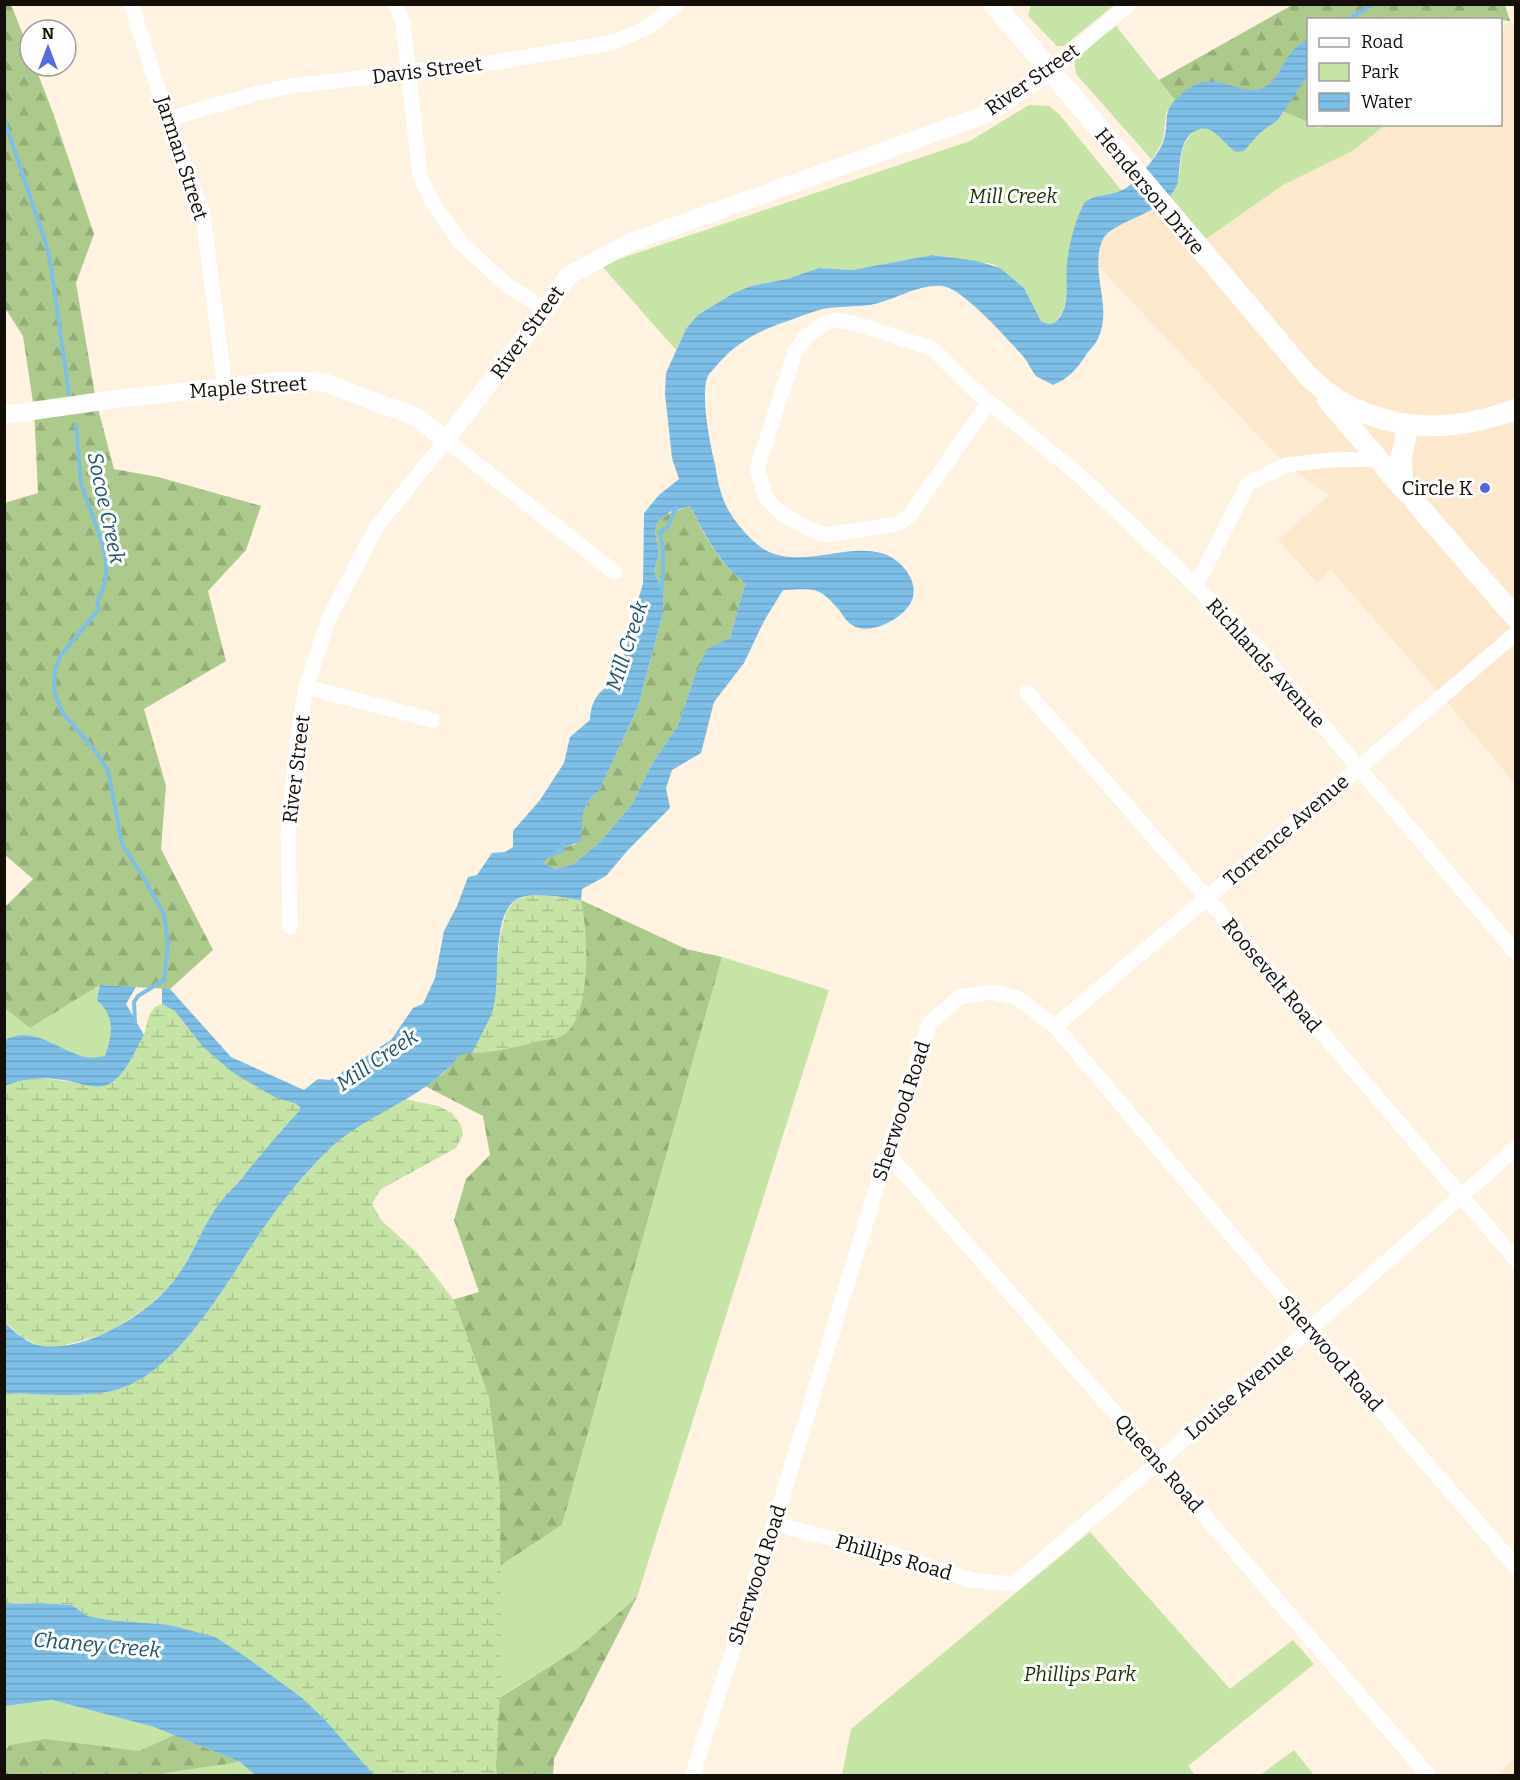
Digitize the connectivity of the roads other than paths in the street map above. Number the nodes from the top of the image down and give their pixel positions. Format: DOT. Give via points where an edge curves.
graph roads {
  1 [pos="131,4"];
  2 [pos="396,4"];
  3 [pos="677,4"];
  4 [pos="994,4"];
  5 [pos="1129,4"];
  6 [pos="1049,72"];
  7 [pos="409,73"];
  8 [pos="168,119"];
  9 [pos="546,309"];
  10 [pos="1308,376"];
  11 [pos="225,387"];
  12 [pos="989,402"];
  13 [pos="1515,409"];
  14 [pos="4,415"];
  15 [pos="1408,426"];
  16 [pos="446,440"];
  17 [pos="1377,459"];
  18 [pos="1417,504"];
  19 [pos="614,572"];
  20 [pos="1196,586"];
  21 [pos="1515,618"];
  22 [pos="1515,633"];
  23 [pos="306,687"];
  24 [pos="1027,692"];
  25 [pos="432,720"];
  26 [pos="1358,767"];
  27 [pos="1207,898"];
  28 [pos="290,927"];
  29 [pos="1515,952"];
  30 [pos="1055,1026"];
  31 [pos="1515,1148"];
  32 [pos="887,1153"];
  33 [pos="1460,1196"];
  34 [pos="1515,1260"];
  35 [pos="1310,1328"];
  36 [pos="1158,1462"];
  37 [pos="774,1524"];
  38 [pos="1515,1567"];
  39 [pos="1014,1584"];
  40 [pos="692,1776"];
  41 [pos="1429,1776"];
  1 -- 8 [label="street, Jarman Street"];
  2 -- 7 [label="street" via="403,23"];
  3 -- 7 [label="street, Davis Street" via="648,27 615,42"];
  4 -- 6 [label="main road, Henderson Drive"];
  5 -- 6 [label="street, River Street"];
  6 -- 9 [label="street, River Street" via="987,114 632,242 568,276"];
  6 -- 10 [label="main road, Henderson Drive"];
  7 -- 8 [label="street, Davis Street" via="291,86"];
  7 -- 9 [label="street" via="420,176 434,205 461,243 508,286"];
  8 -- 11 [label="street, Jarman Street" via="203,214"];
  9 -- 16 [label="street, River Street"];
  10 -- 15 [label="main road, Henderson Drive" via="1339,401"];
  10 -- 17 [label="main road, Henderson Drive"];
  11 -- 14 [label="street, Maple Street"];
  11 -- 16 [label="street, Maple Street" via="279,381 323,382 416,417"];
  12 -- 12 [label="street, Richlands Avenue" via="933,349 857,324 835,320 824,324 796,350 777,405 757,469 766,498 782,514 826,535 898,524 910,515"];
  12 -- 20 [label="street, Richlands Avenue" via="1079,475"];
  13 -- 15 [label="main road" via="1449,426"];
  15 -- 18 [label="main road, Henderson Drive" via="1401,459 1403,481"];
  16 -- 19 [label="street, Maple Street"];
  16 -- 23 [label="street, River Street" via="377,526 329,618"];
  17 -- 18 [label="main road, Henderson Drive"];
  17 -- 20 [label="street" via="1286,465 1248,484"];
  18 -- 21 [label="main road, Henderson Drive"];
  20 -- 26 [label="street, Richlands Avenue" via="1262,654"];
  22 -- 26 [label="street, Torrence Avenue"];
  23 -- 25 [label="street"];
  23 -- 28 [label="street, River Street" via="288,831"];
  24 -- 27 [label="street, Roosevelt Road"];
  26 -- 27 [label="street, Torrence Avenue"];
  26 -- 29 [label="street, Richlands Avenue"];
  27 -- 30 [label="street, Torrence Avenue"];
  27 -- 33 [label="street, Roosevelt Road"];
  30 -- 32 [label="street, Sherwood Road" via="1017,998 992,992 959,997 929,1024"];
  30 -- 35 [label="street, Sherwood Road"];
  31 -- 33 [label="street, Louise Avenue"];
  32 -- 36 [label="street, Queens Road"];
  32 -- 37 [label="street, Sherwood Road"];
  33 -- 34 [label="street, Roosevelt Road"];
  33 -- 35 [label="street, Louise Avenue"];
  35 -- 36 [label="street, Louise Avenue"];
  35 -- 38 [label="street, Sherwood Road"];
  36 -- 39 [label="street, Louise Avenue"];
  36 -- 41 [label="street, Queens Road"];
  37 -- 39 [label="street, Phillips Road" via="885,1552 971,1580"];
  37 -- 40 [label="street, Sherwood Road"];
}
